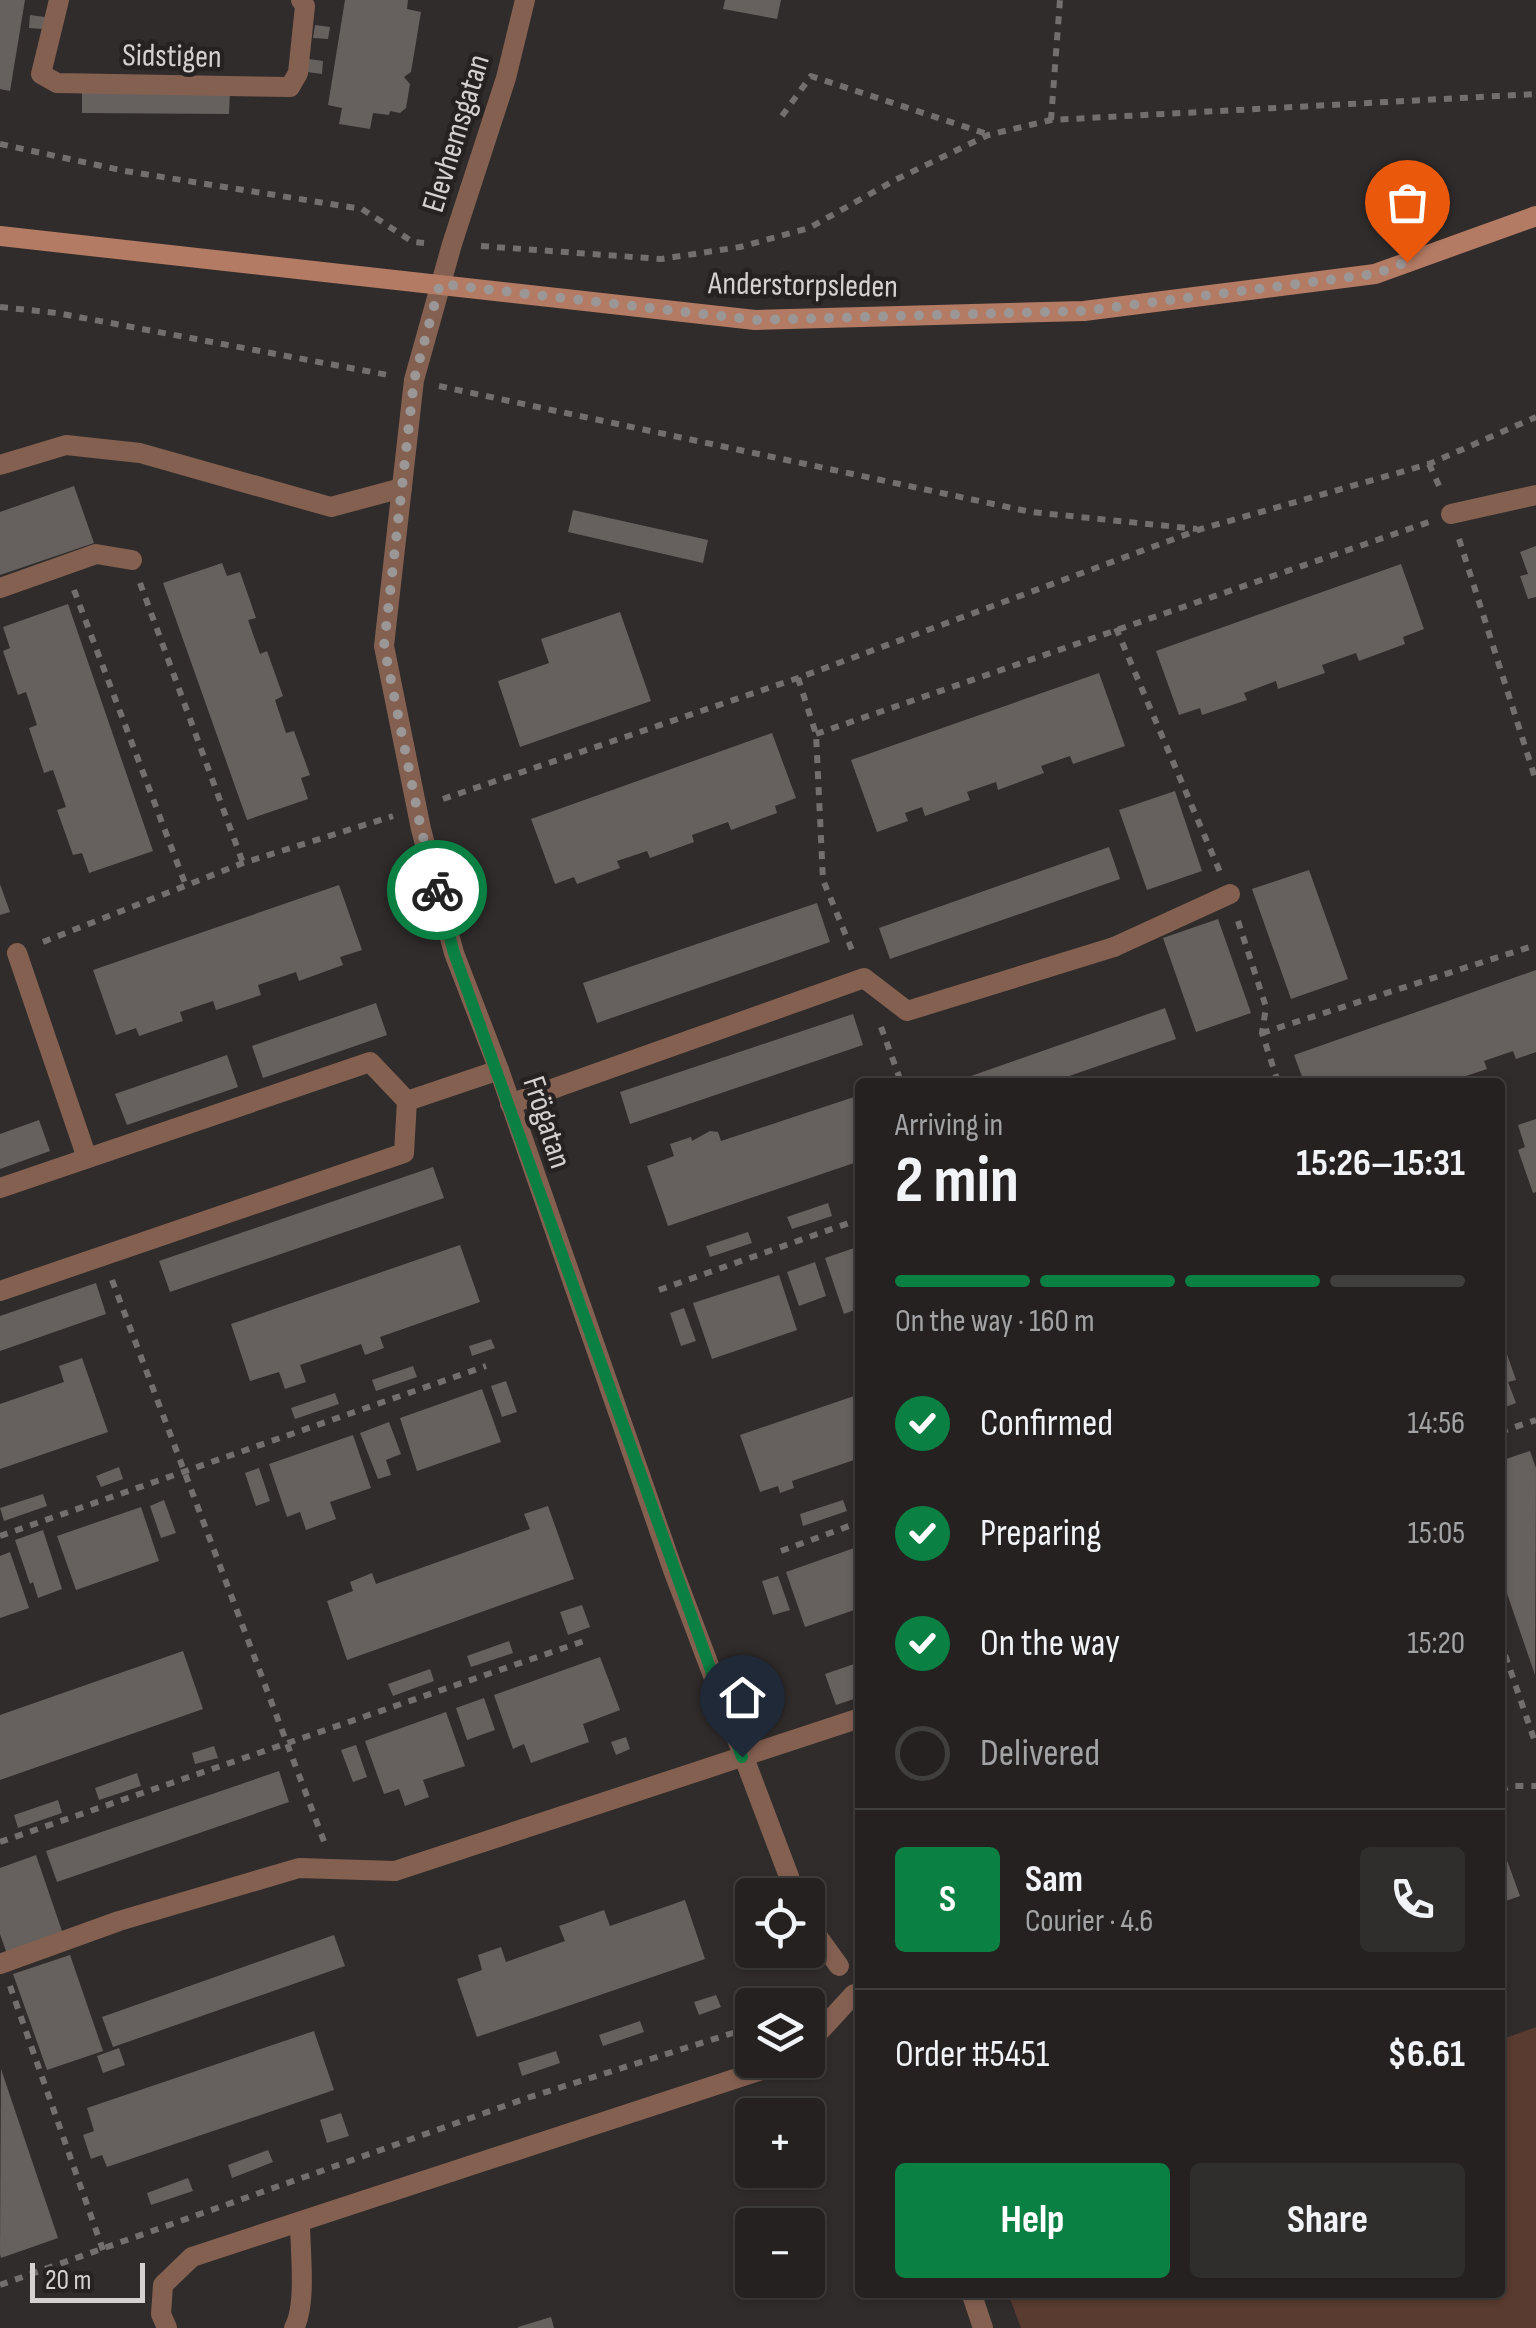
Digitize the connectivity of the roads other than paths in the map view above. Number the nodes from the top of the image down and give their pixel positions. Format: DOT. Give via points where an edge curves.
graph roads {
  1 [pos="59,0"];
  2 [pos="300,0"];
  3 [pos="525,0"];
  4 [pos="1536,216"];
  5 [pos="0,236"];
  6 [pos="440,284"];
  7 [pos="0,464"];
  8 [pos="402,488"];
  9 [pos="1536,496"];
  10 [pos="1451,514"];
  11 [pos="132,560"];
  12 [pos="0,588"];
  13 [pos="1230,894"];
  14 [pos="17,953"];
  15 [pos="499,1070"];
  16 [pos="407,1101"];
  17 [pos="510,1104"];
  18 [pos="88,1158"];
  19 [pos="0,1188"];
  20 [pos="0,1291"];
  21 [pos="855,1720"];
  22 [pos="742,1757"];
  23 [pos="789,1878"];
  24 [pos="825,1947"];
  25 [pos="1,1963"];
  26 [pos="855,1996"];
  27 [pos="855,2002"];
  28 [pos="825,2029"];
  29 [pos="737,2078"];
  30 [pos="300,2222"];
  31 [pos="973,2298"];
  32 [pos="167,2328"];
  33 [pos="294,2328"];
  34 [pos="984,2328"];
  1 -- 2 [label="street, Sidstigen" via="41,74 57,83 290,86 298,72 305,6"];
  3 -- 6 [label="street, Elevhemsgatan"];
  4 -- 6 [label="main road, Anderstorpsleden" via="1375,274 1084,311 756,320"];
  5 -- 6 [label="main road, Anderstorpsleden"];
  6 -- 8 [label="street, Frögatan" via="414,380"];
  7 -- 8 [label="street" via="66,445 140,453 332,507"];
  8 -- 15 [label="street, Frögatan" via="384,646 454,953"];
  9 -- 10 [label="street"];
  11 -- 12 [label="street" via="96,554"];
  13 -- 17 [label="street" via="1114,947 907,1011 864,978"];
  14 -- 18 [label="street"];
  15 -- 16 [label="street"];
  15 -- 17 [label="street, Frögatan"];
  16 -- 18 [label="street" via="370,1062"];
  16 -- 20 [label="street" via="404,1153"];
  17 -- 22 [label="street, Frögatan"];
  18 -- 19 [label="street"];
  21 -- 22 [label="street"];
  22 -- 23 [label="street, Frögatan"];
  22 -- 25 [label="street" via="395,1871 299,1868 119,1920"];
  24 -- 26 [label="street"];
  27 -- 28 [label="street"];
  29 -- 30 [label="street"];
  30 -- 32 [label="street" via="192,2257 164,2286"];
  30 -- 33 [label="street"];
  31 -- 34 [label="street"];
}
